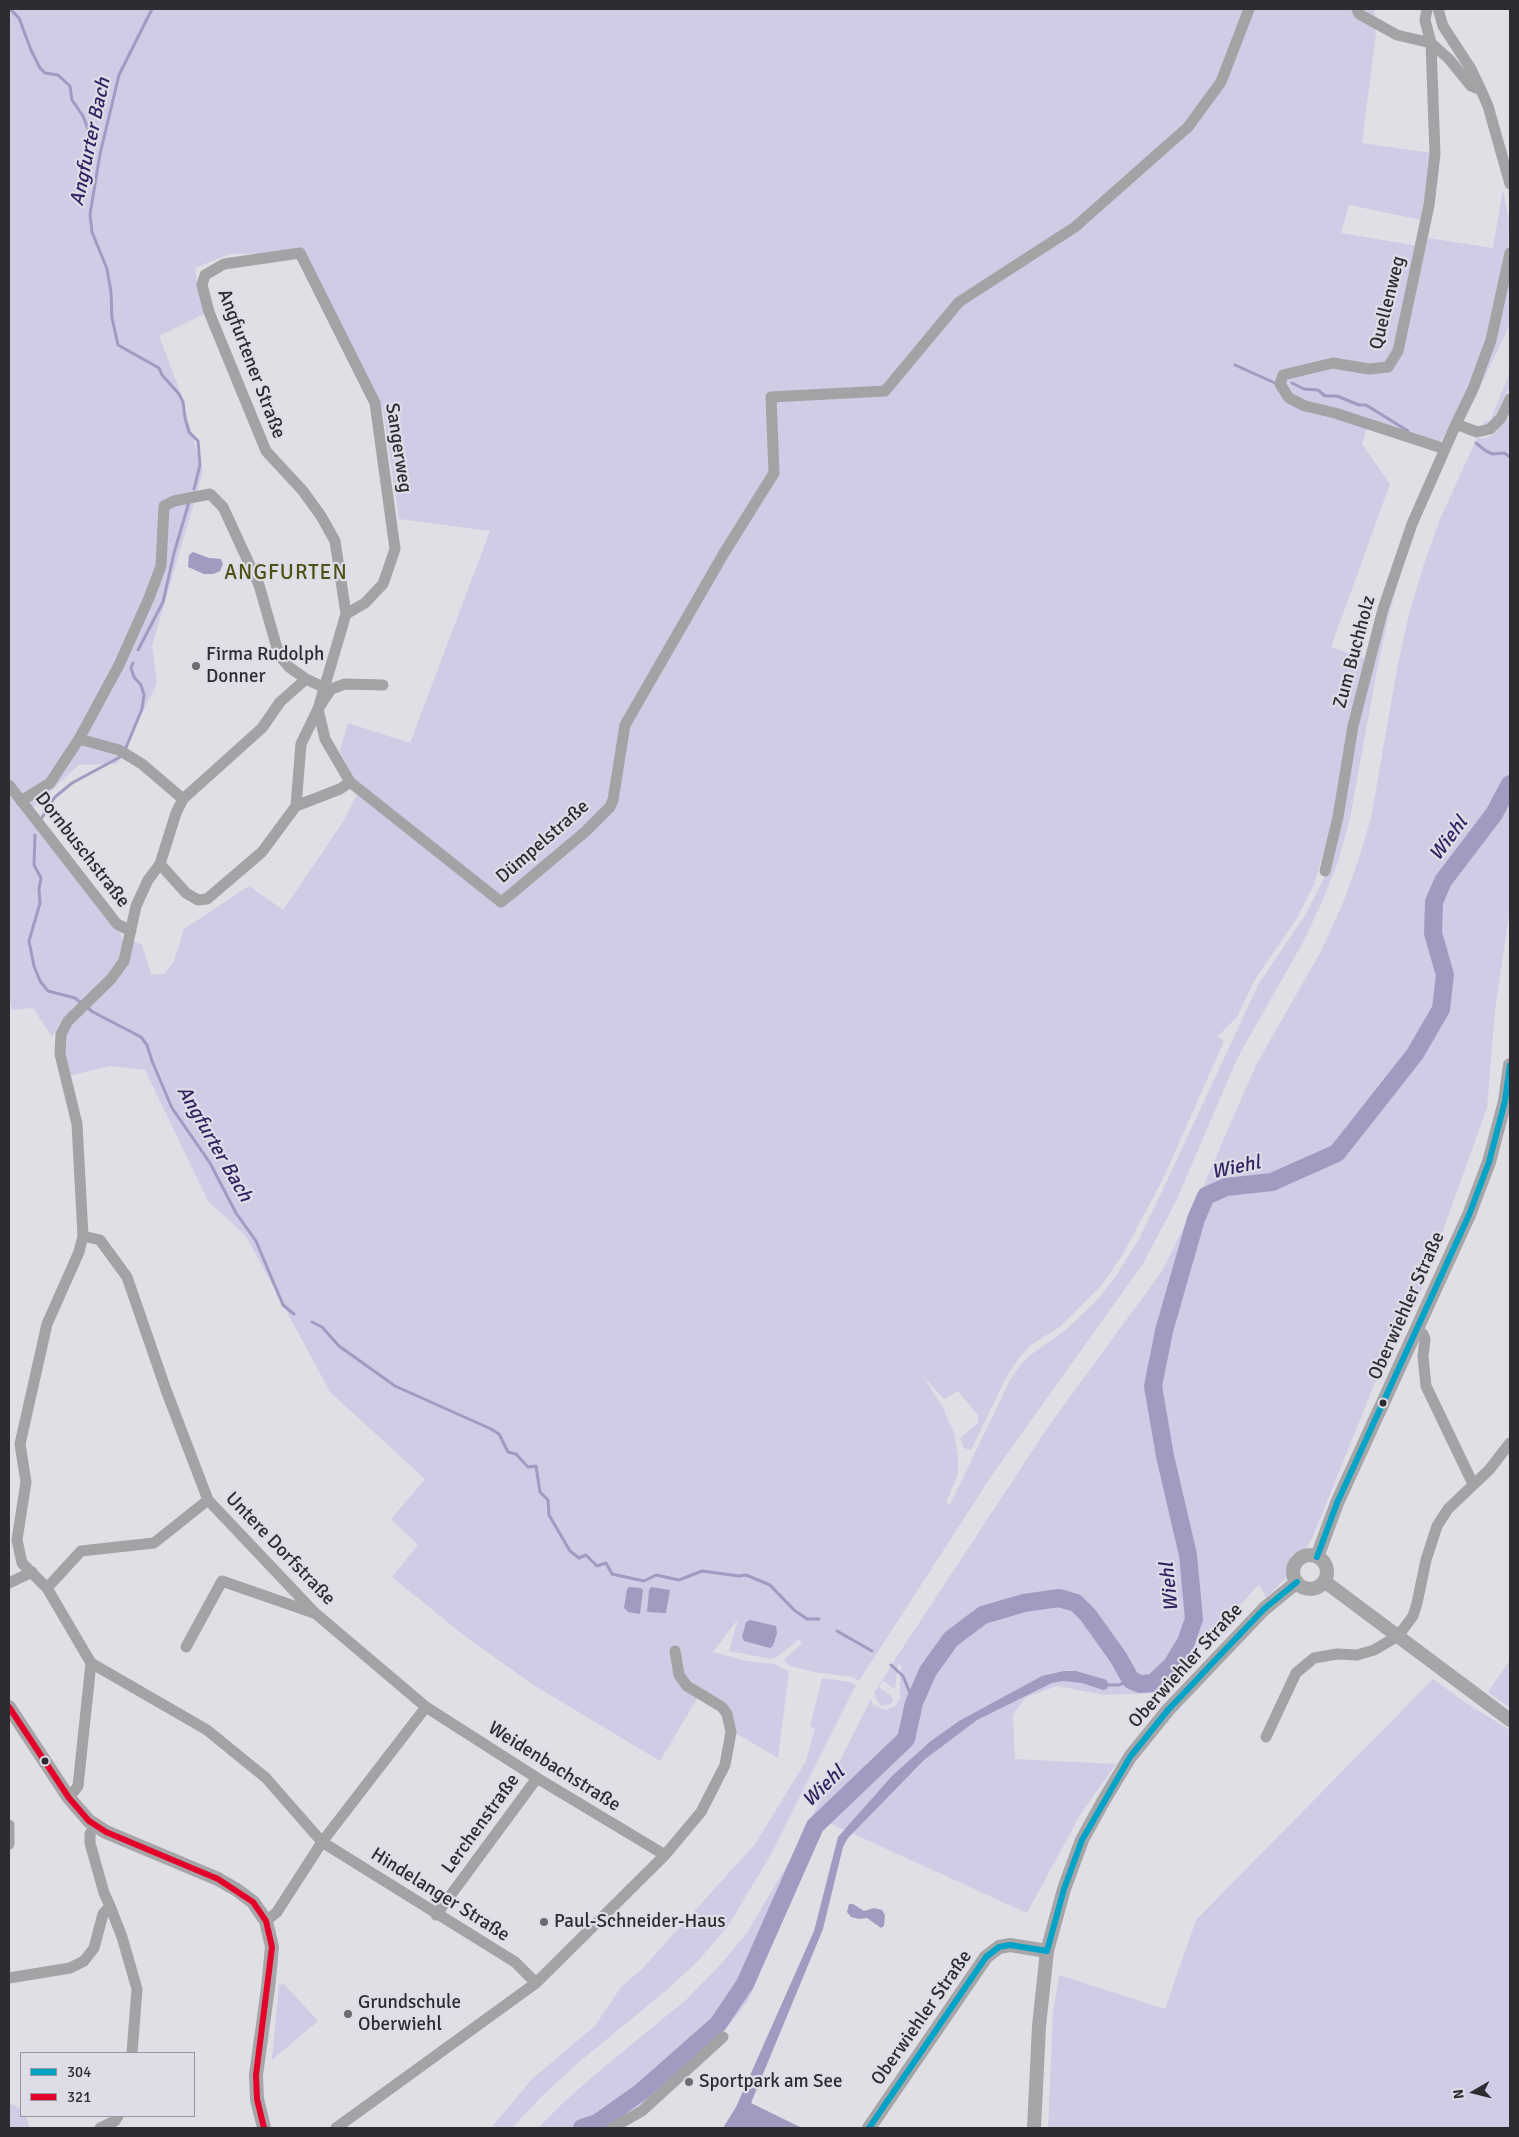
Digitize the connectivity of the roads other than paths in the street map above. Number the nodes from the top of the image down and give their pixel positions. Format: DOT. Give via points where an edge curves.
graph roads {
  1 [pos="1249,9"];
  2 [pos="1358,9"];
  3 [pos="1427,9"];
  4 [pos="1438,9"];
  5 [pos="1431,43"];
  6 [pos="1481,90"];
  7 [pos="1510,184"];
  8 [pos="300,253"];
  9 [pos="1510,253"];
  10 [pos="1510,400"];
  11 [pos="1456,424"];
  12 [pos="1445,449"];
  13 [pos="346,614"];
  14 [pos="306,679"];
  15 [pos="383,685"];
  16 [pos="323,687"];
  17 [pos="318,709"];
  18 [pos="79,739"];
  19 [pos="350,782"];
  20 [pos="9,785"];
  21 [pos="184,799"];
  22 [pos="21,801"];
  23 [pos="296,806"];
  24 [pos="160,864"];
  25 [pos="1325,871"];
  26 [pos="131,931"];
  27 [pos="1510,1064"];
  28 [pos="83,1236"];
  29 [pos="1416,1330"];
  30 [pos="1510,1443"];
  31 [pos="1473,1484"];
  32 [pos="208,1500"];
  33 [pos="1317,1557"];
  34 [pos="32,1572"];
  35 [pos="1324,1581"];
  36 [pos="1297,1582"];
  37 [pos="9,1583"];
  38 [pos="48,1588"];
  39 [pos="315,1613"];
  40 [pos="1398,1636"];
  41 [pos="186,1646"];
  42 [pos="676,1651"];
  43 [pos="91,1663"];
  44 [pos="9,1707"];
  45 [pos="426,1707"];
  46 [pos="1510,1720"];
  47 [pos="1266,1737"];
  48 [pos="537,1778"];
  49 [pos="69,1798"];
  50 [pos="9,1825"];
  51 [pos="95,1825"];
  52 [pos="322,1842"];
  53 [pos="9,1844"];
  54 [pos="665,1855"];
  55 [pos="110,1906"];
  56 [pos="436,1915"];
  57 [pos="266,1921"];
  58 [pos="1047,1951"];
  59 [pos="10,1975"];
  60 [pos="536,1983"];
  61 [pos="723,2037"];
  62 [pos="132,2052"];
  63 [pos="117,2117"];
  64 [pos="100,2128"];
  65 [pos="264,2128"];
  66 [pos="336,2128"];
  67 [pos="612,2128"];
  68 [pos="869,2128"];
  69 [pos="1034,2128"];
  1 -- 19 [label="street, Dümpelstraße" via="1220,82 1188,127 1076,227 959,302 885,391 771,397 774,472 625,726 613,800 586,831 502,902"];
  2 -- 5 [label="street" via="1359,14 1397,34"];
  3 -- 5 [label="street" via="1425,20"];
  4 -- 6 [label="street" via="1443,26"];
  5 -- 6 [label="street" via="1471,86"];
  5 -- 12 [label="street, Quellenweg" via="1435,154 1429,205 1398,352 1388,367 1369,369 1333,363 1283,375 1280,384 1289,398 1305,406"];
  6 -- 7 [label="street"];
  8 -- 13 [label="street, Sangerweg" via="375,404 395,549 383,584 365,603"];
  8 -- 13 [label="street, Angfurtener Straße" via="224,264 205,275 202,285 209,312 266,451 303,491 335,541"];
  9 -- 11 [label="street" via="1491,340"];
  10 -- 11 [label="street" via="1490,429 1477,432"];
  11 -- 12 [label="street"];
  12 -- 25 [label="street, Zum Buchholz" via="1412,524 1383,609 1353,726 1338,817"];
  13 -- 16 [label="street, Angfurtener Straße"];
  14 -- 16 [label="street"];
  14 -- 18 [label="street" via="289,667 279,654 258,585 223,507 210,494 174,501 164,506 160,566 150,598"];
  14 -- 21 [label="street" via="280,702 262,728"];
  15 -- 17 [label="street" via="344,684 331,689"];
  16 -- 17 [label="street, Angfurtener Straße"];
  17 -- 19 [label="street, Dümpelstraße" via="325,738"];
  17 -- 23 [label="street" via="301,744"];
  18 -- 21 [label="street" via="119,750 142,764"];
  18 -- 22 [label="street" via="50,783"];
  19 -- 23 [label="street" via="340,790"];
  20 -- 22 [label="street, Dornbuschstraße"];
  21 -- 24 [label="street" via="176,813"];
  22 -- 26 [label="street, Dornbuschstraße" via="117,924"];
  23 -- 24 [label="street" via="262,852 207,899 198,900 186,893"];
  24 -- 26 [label="street" via="136,906"];
  26 -- 28 [label="street" via="124,961 111,979 68,1021 60,1034 60,1054 77,1124"];
  27 -- 29 [label="main road, Oberwiehler Straße" via="1490,1162"];
  28 -- 32 [label="street, Untere Dorfstraße" via="100,1240 127,1278"];
  28 -- 34 [label="street" via="47,1324 20,1444 26,1482 16,1540 22,1562"];
  29 -- 31 [label="street" via="1425,1339 1426,1386"];
  29 -- 33 [label="main road, Oberwiehler Straße" via="1336,1503"];
  30 -- 31 [label="street"];
  31 -- 40 [label="street" via="1448,1509 1438,1526 1426,1560 1417,1603"];
  32 -- 38 [label="street" via="154,1544 81,1551"];
  32 -- 39 [label="street, Untere Dorfstraße"];
  33 -- 35 [label="main road" via="1326,1569"];
  33 -- 36 [label="main road" via="1306,1556 1297,1562 1293,1572"];
  34 -- 37 [label="street"];
  34 -- 38 [label="street"];
  35 -- 36 [label="main road" via="1312,1589"];
  35 -- 40 [label="main road"];
  36 -- 58 [label="main road, Oberwiehler Straße" via="1264,1609 1221,1654 1168,1710 1130,1757 1082,1840"];
  38 -- 43 [label="street"];
  39 -- 41 [label="street" via="222,1581"];
  39 -- 45 [label="street, Untere Dorfstraße"];
  40 -- 46 [label="main road"];
  40 -- 47 [label="street" via="1374,1650 1357,1655 1314,1658 1296,1673"];
  42 -- 54 [label="street" via="679,1675 687,1686 722,1707 731,1732 726,1759 714,1789 701,1812"];
  43 -- 49 [label="street" via="78,1786"];
  43 -- 52 [label="street, Hindelanger Straße" via="208,1730 266,1778"];
  44 -- 49 [label="main road"];
  45 -- 48 [label="street, Weidenbachstraße"];
  45 -- 52 [label="street"];
  48 -- 54 [label="street, Weidenbachstraße"];
  48 -- 56 [label="street, Lerchenstraße"];
  49 -- 51 [label="main road"];
  50 -- 53 [label="street"];
  51 -- 55 [label="street" via="90,1843"];
  51 -- 57 [label="main road" via="218,1879 253,1902"];
  52 -- 56 [label="street, Hindelanger Straße"];
  52 -- 57 [label="street" via="277,1912"];
  54 -- 60 [label="street"];
  55 -- 59 [label="street" via="103,1914 94,1948 84,1961 70,1968"];
  55 -- 62 [label="street" via="137,1989"];
  56 -- 60 [label="street, Hindelanger Straße" via="515,1962"];
  57 -- 65 [label="main road" via="272,1947 256,2075 257,2100"];
  58 -- 68 [label="main road, Oberwiehler Straße" via="1010,1945 999,1947 986,1957"];
  58 -- 69 [label="main road, Oberwiehler Straße"];
  60 -- 66 [label="street"];
  61 -- 67 [label="street" via="642,2111"];
  63 -- 64 [label="street"];
}
